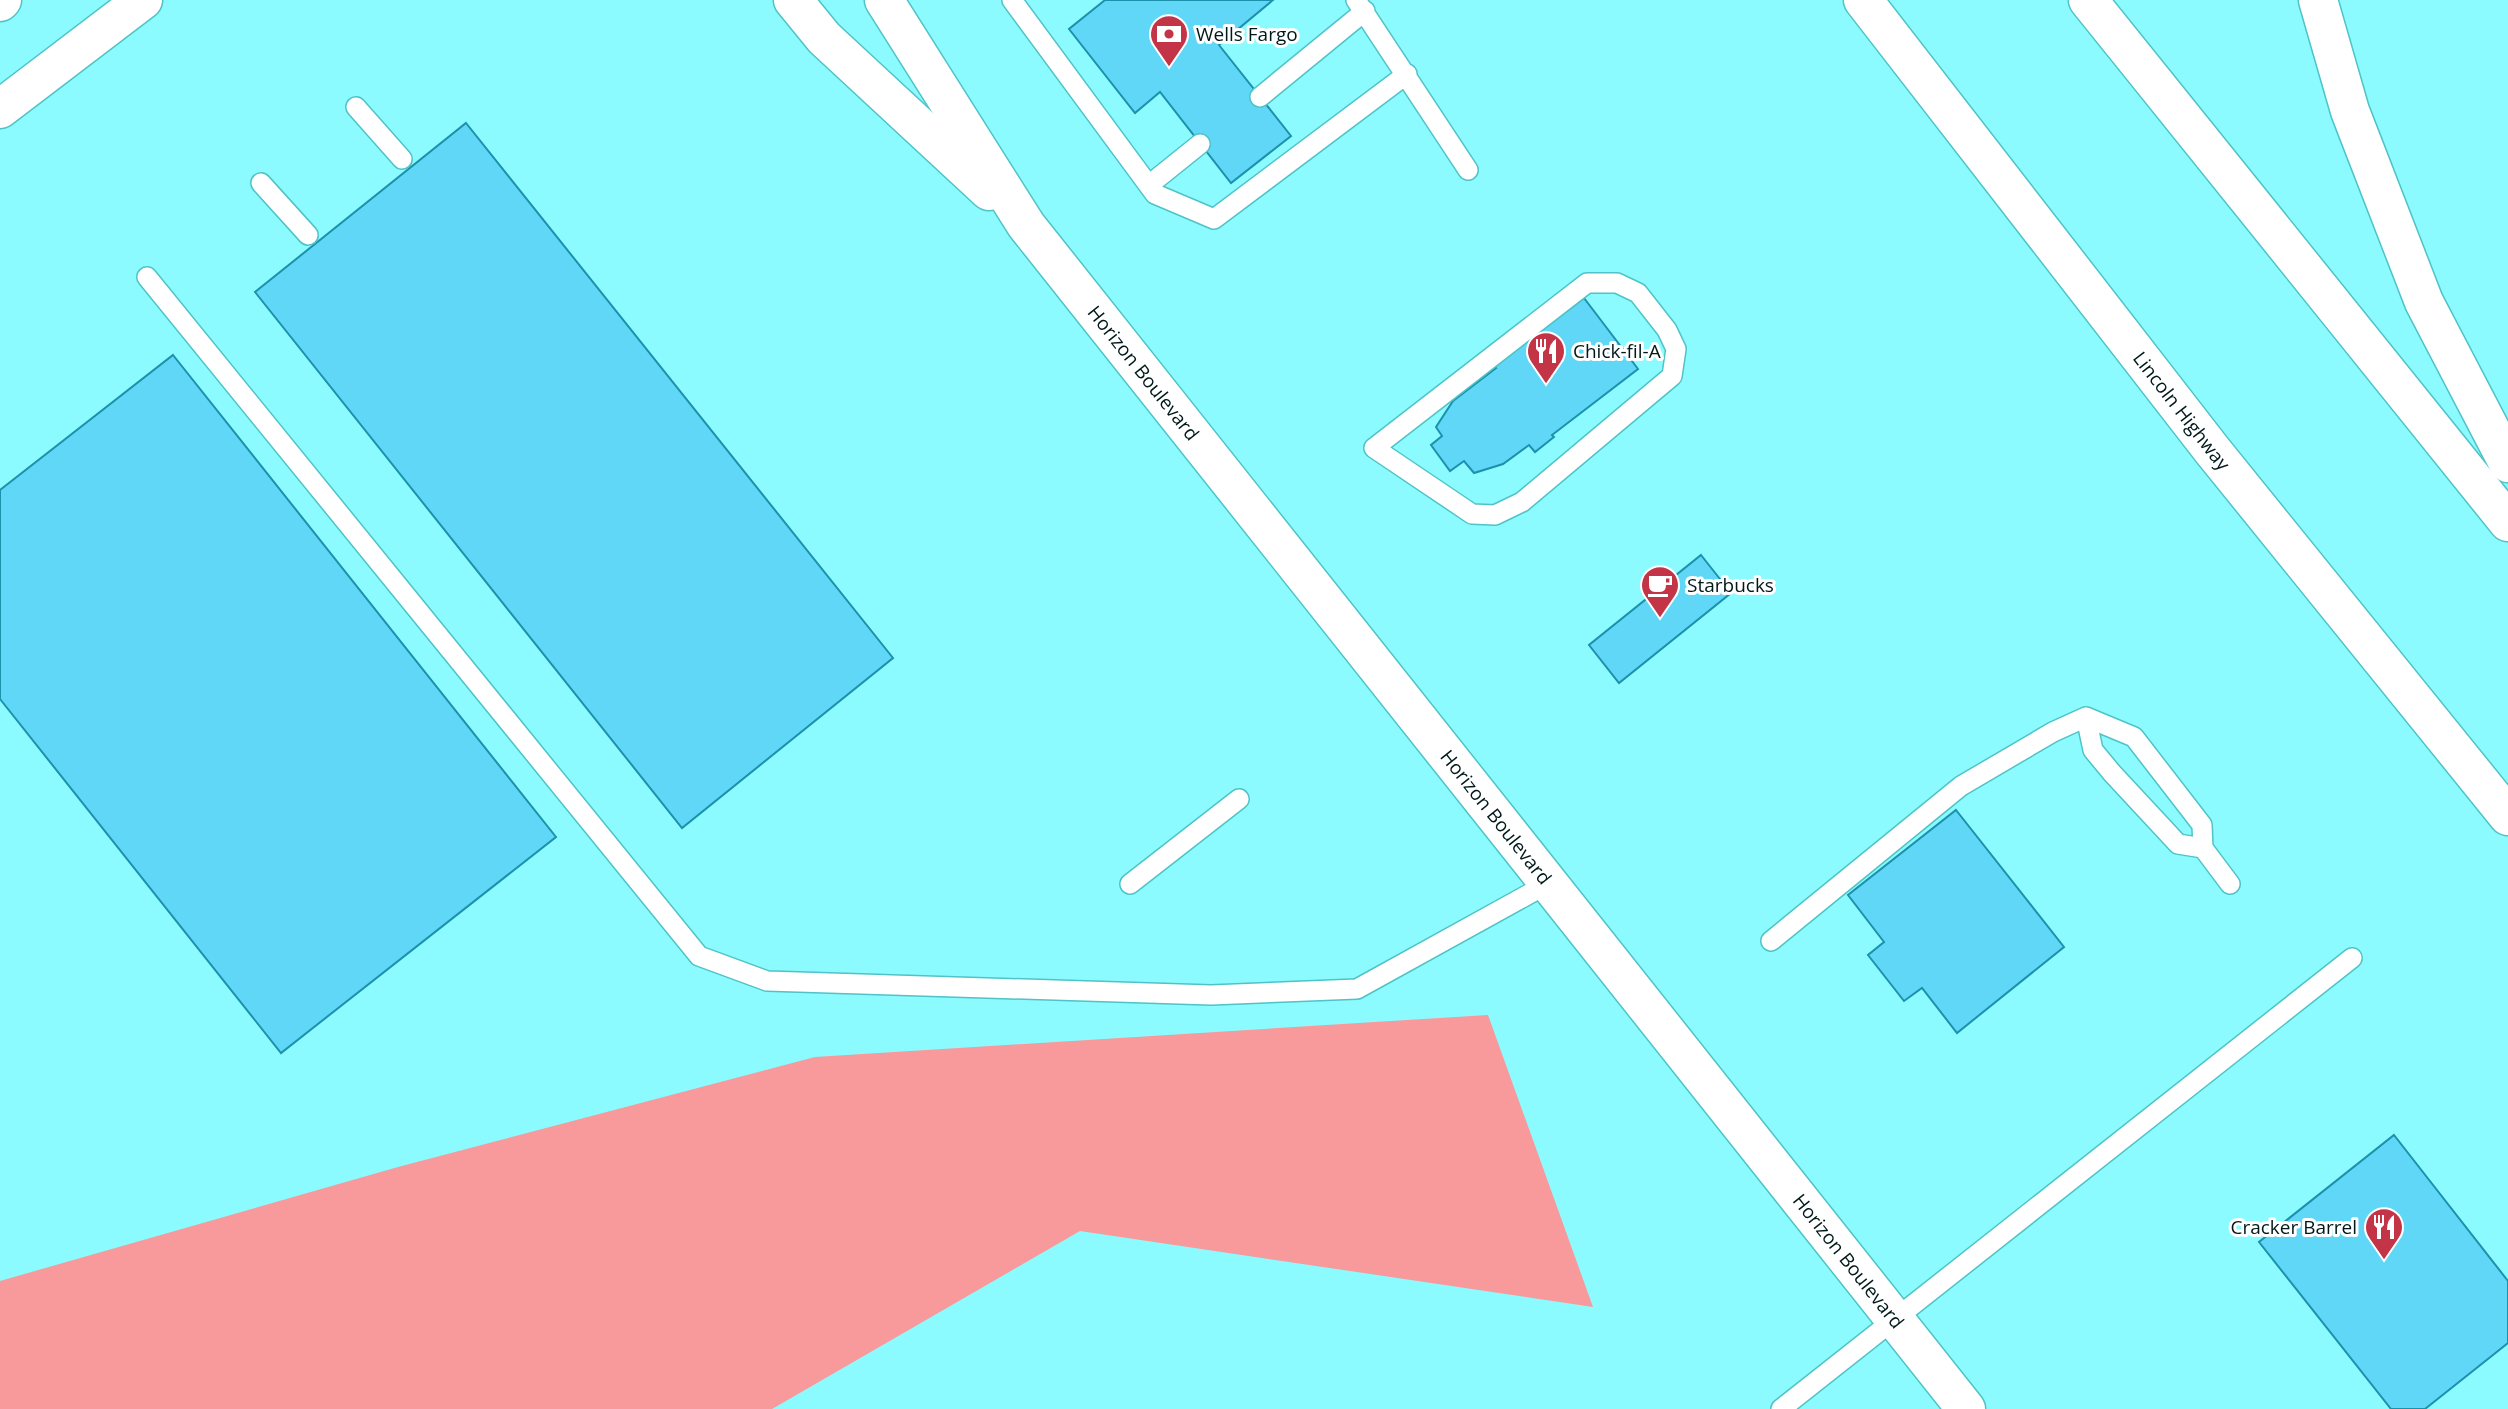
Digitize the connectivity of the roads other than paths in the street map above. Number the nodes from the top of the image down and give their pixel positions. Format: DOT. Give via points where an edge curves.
graph roads {
  1 [pos="143,0"];
  2 [pos="793,0"];
  3 [pos="884,0"];
  4 [pos="1012,0"];
  5 [pos="1863,0"];
  6 [pos="2088,0"];
  7 [pos="2318,0"];
  8 [pos="1361,5"];
  9 [pos="1407,74"];
  10 [pos="1260,97"];
  11 [pos="356,107"];
  12 [pos="0,109"];
  13 [pos="1200,144"];
  14 [pos="402,159"];
  15 [pos="1468,170"];
  16 [pos="261,183"];
  17 [pos="1149,185"];
  18 [pos="1026,225"];
  19 [pos="308,235"];
  20 [pos="147,277"];
  21 [pos="1374,448"];
  22 [pos="2508,463"];
  23 [pos="2508,522"];
  24 [pos="2086,717"];
  25 [pos="1239,799"];
  26 [pos="2508,816"];
  27 [pos="2203,848"];
  28 [pos="1549,883"];
  29 [pos="1130,884"];
  30 [pos="2230,884"];
  31 [pos="1771,941"];
  32 [pos="2352,958"];
  33 [pos="1895,1320"];
  34 [pos="1781,1409"];
  35 [pos="1966,1409"];
  1 -- 12 [label="main road"];
  2 -- 18 [label="main road, Horizon Boulevard" via="824,38"];
  3 -- 18 [label="main road, Horizon Boulevard"];
  4 -- 17 [label="lane"];
  5 -- 26 [label="main road, Lincoln Highway" via="2212,450"];
  6 -- 23 [label="main road"];
  7 -- 22 [label="main road" via="2350,111 2424,302"];
  8 -- 9 [label="lane"];
  8 -- 10 [label="lane"];
  9 -- 15 [label="lane"];
  9 -- 17 [label="lane" via="1214,219 1155,194"];
  11 -- 14 [label="lane"];
  13 -- 17 [label="lane"];
  16 -- 19 [label="lane"];
  18 -- 28 [label="main road, Horizon Boulevard"];
  20 -- 28 [label="lane" via="699,956 767,981 1211,995 1357,989"];
  21 -- 21 [label="lane" via="1472,514 1495,514 1522,502 1672,376 1676,349 1638,293 1617,282 1587,283"];
  24 -- 27 [label="lane" via="2093,750 2112,773 2178,844"];
  24 -- 27 [label="lane" via="2134,737 2202,825"];
  24 -- 31 [label="lane" via="1961,786"];
  25 -- 29 [label="lane"];
  27 -- 30 [label="lane"];
  28 -- 33 [label="main road, Horizon Boulevard"];
  32 -- 33 [label="lane"];
  33 -- 34 [label="lane"];
  33 -- 35 [label="main road, Horizon Boulevard"];
}
